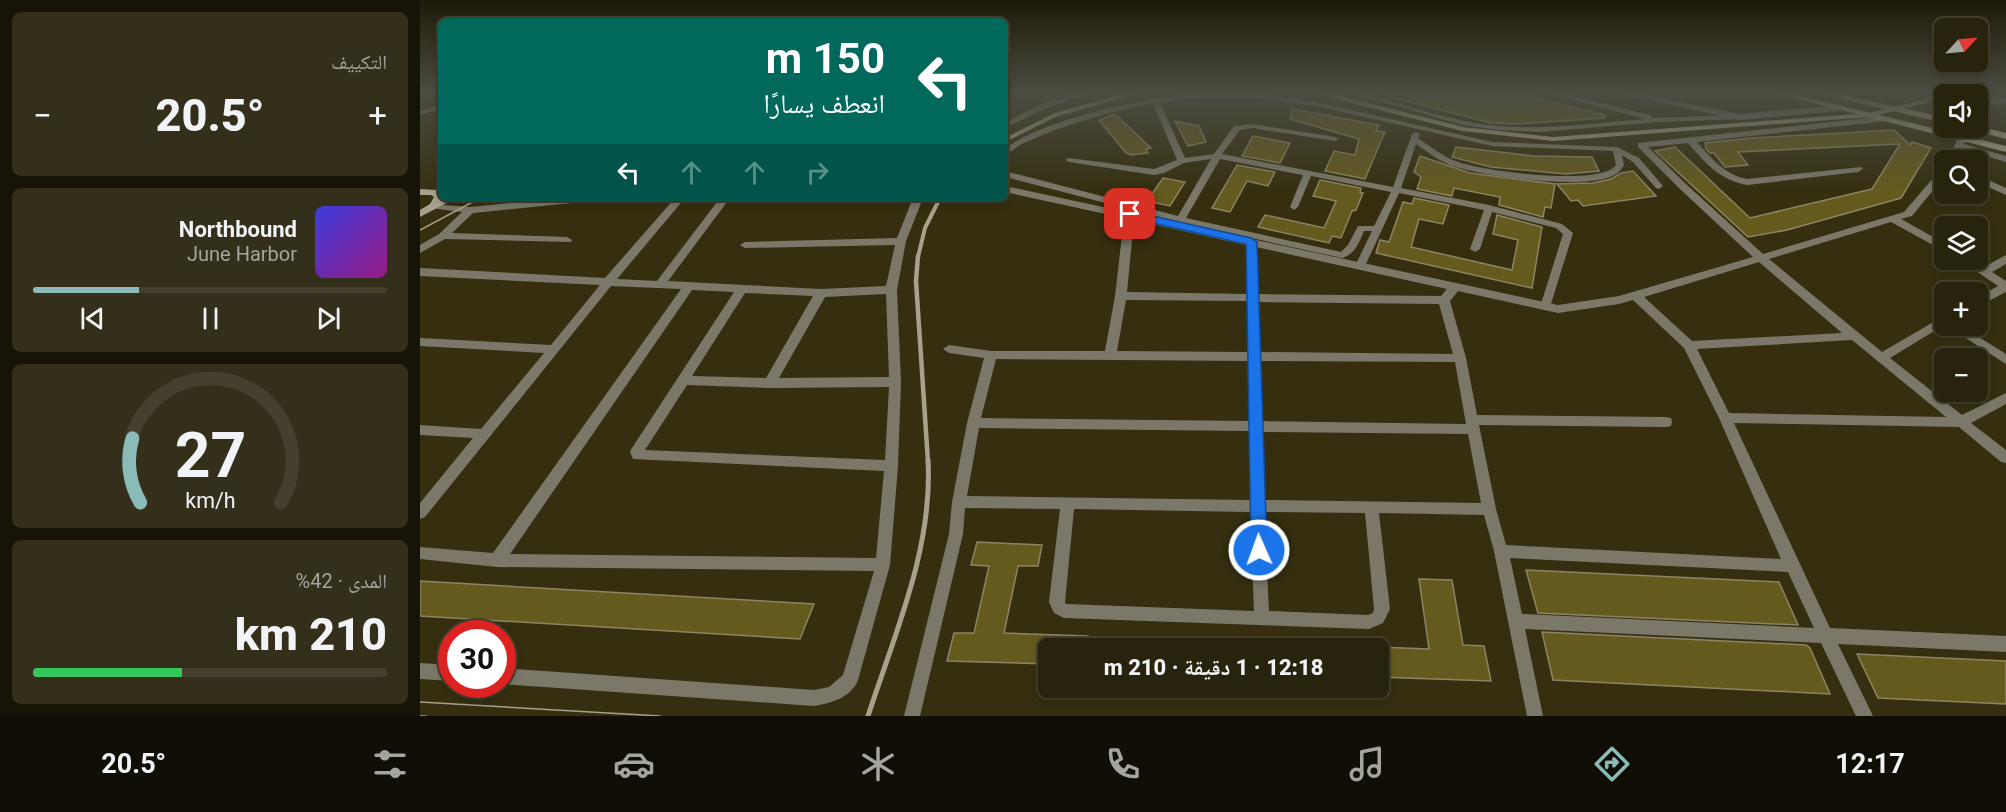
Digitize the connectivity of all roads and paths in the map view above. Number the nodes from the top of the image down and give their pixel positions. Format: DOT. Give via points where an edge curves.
graph roads {
  1 [pos="1061,125"];
  2 [pos="1166,125"];
  3 [pos="1407,125"];
  4 [pos="1481,125"];
  5 [pos="1594,125"];
  6 [pos="1825,125"];
  7 [pos="1906,125"];
  8 [pos="1418,128"];
  9 [pos="1988,131"];
  10 [pos="2006,136"];
  11 [pos="1335,139"];
  12 [pos="1414,139"];
  13 [pos="1690,140"];
  14 [pos="1960,141"];
  15 [pos="1617,149"];
  16 [pos="2006,149"];
  17 [pos="1008,150"];
  18 [pos="1956,150"];
  19 [pos="1218,156"];
  20 [pos="2006,159"];
  21 [pos="1069,160"];
  22 [pos="1182,161"];
  23 [pos="1858,169"];
  24 [pos="1308,172"];
  25 [pos="1008,175"];
  26 [pos="1934,183"];
  27 [pos="1988,183"];
  28 [pos="438,185"];
  29 [pos="1659,186"];
  30 [pos="1008,190"];
  31 [pos="1396,190"];
  32 [pos="420,191"];
  33 [pos="2006,192"];
  34 [pos="438,194"];
  35 [pos="438,199"];
  36 [pos="445,201"];
  37 [pos="561,201"];
  38 [pos="677,201"];
  39 [pos="724,201"];
  40 [pos="917,201"];
  41 [pos="434,206"];
  42 [pos="1294,207"];
  43 [pos="1489,208"];
  44 [pos="470,210"];
  45 [pos="420,214"];
  46 [pos="1130,214"];
  47 [pos="1893,219"];
  48 [pos="1179,222"];
  49 [pos="1378,229"];
  50 [pos="443,236"];
  51 [pos="567,240"];
  52 [pos="901,241"];
  53 [pos="1251,242"];
  54 [pos="1934,242"];
  55 [pos="745,245"];
  56 [pos="1475,249"];
  57 [pos="420,250"];
  58 [pos="1761,257"];
  59 [pos="2006,259"];
  60 [pos="1360,266"];
  61 [pos="1985,271"];
  62 [pos="420,272"];
  63 [pos="609,281"];
  64 [pos="659,286"];
  65 [pos="2006,286"];
  66 [pos="688,287"];
  67 [pos="1454,288"];
  68 [pos="741,290"];
  69 [pos="891,290"];
  70 [pos="821,293"];
  71 [pos="1121,296"];
  72 [pos="1635,296"];
  73 [pos="1988,297"];
  74 [pos="1254,298"];
  75 [pos="1444,300"];
  76 [pos="1545,306"];
  77 [pos="1934,326"];
  78 [pos="1856,336"];
  79 [pos="1969,336"];
  80 [pos="420,342"];
  81 [pos="1689,345"];
  82 [pos="553,349"];
  83 [pos="949,349"];
  84 [pos="991,354"];
  85 [pos="1111,354"];
  86 [pos="1255,357"];
  87 [pos="1882,357"];
  88 [pos="1460,358"];
  89 [pos="2006,360"];
  90 [pos="683,381"];
  91 [pos="895,382"];
  92 [pos="770,383"];
  93 [pos="2006,398"];
  94 [pos="1725,418"];
  95 [pos="1666,422"];
  96 [pos="1961,422"];
  97 [pos="973,423"];
  98 [pos="1473,424"];
  99 [pos="1256,425"];
  100 [pos="420,430"];
  101 [pos="483,434"];
  102 [pos="2006,458"];
  103 [pos="891,466"];
  104 [pos="959,502"];
  105 [pos="1068,503"];
  106 [pos="1257,506"];
  107 [pos="1372,509"];
  108 [pos="1489,510"];
  109 [pos="420,513"];
  110 [pos="1501,551"];
  111 [pos="420,553"];
  112 [pos="496,560"];
  113 [pos="883,565"];
  114 [pos="1792,566"];
  115 [pos="1262,618"];
  116 [pos="1516,621"];
  117 [pos="1827,637"];
  118 [pos="2006,644"];
  119 [pos="420,671"];
  120 [pos="438,672"];
  121 [pos="516,677"];
  122 [pos="912,716"];
  123 [pos="1535,716"];
  124 [pos="1866,716"];
  1 -- 17 [label="lane" via="1018,142"];
  2 -- 22 [label="lane"];
  3 -- 8 [label="lane"];
  4 -- 5 [label="lane" via="1540,130"];
  6 -- 13 [label="street"];
  7 -- 14 [label="main road"];
  8 -- 12 [label="lane"];
  8 -- 15 [label="lane" via="1492,144"];
  9 -- 10 [label="main road"];
  11 -- 19 [label="lane" via="1245,126 1229,136"];
  12 -- 15 [label="lane" via="1458,165 1563,179 1602,177 1615,172 1620,165"];
  12 -- 31 [label="lane"];
  13 -- 23 [label="street" via="1735,181"];
  13 -- 58 [label="street" via="1641,145"];
  14 -- 16 [label="main road"];
  14 -- 18 [label="street"];
  14 -- 20 [label="street"];
  15 -- 29 [label="lane" via="1636,160"];
  19 -- 22 [label="lane"];
  19 -- 24 [label="lane"];
  19 -- 48 [label="lane"];
  21 -- 22 [label="lane" via="1154,172"];
  24 -- 31 [label="lane"];
  24 -- 42 [label="lane"];
  25 -- 48 [label="lane"];
  26 -- 47 [label="street" via="1908,214"];
  27 -- 33 [label="street"];
  28 -- 32 [label="main road"];
  30 -- 46 [label="street"];
  31 -- 43 [label="lane"];
  31 -- 49 [label="lane"];
  32 -- 34 [label="main road"];
  35 -- 41 [label="main road"];
  36 -- 41 [label="main road"];
  37 -- 44 [label="street"];
  38 -- 63 [label="street"];
  39 -- 64 [label="street"];
  40 -- 52 [label="street"];
  41 -- 44 [label="street"];
  41 -- 45 [label="main road"];
  43 -- 56 [label="lane"];
  43 -- 76 [label="lane" via="1558,226 1568,233"];
  44 -- 50 [label="street"];
  46 -- 48 [label="street"];
  46 -- 71 [label="street"];
  47 -- 54 [label="street"];
  47 -- 58 [label="street"];
  48 -- 49 [label="lane" via="1342,255 1353,247 1361,228"];
  48 -- 53 [label="street"];
  49 -- 60 [label="lane"];
  50 -- 51 [label="street"];
  50 -- 57 [label="street"];
  52 -- 55 [label="street"];
  52 -- 69 [label="street"];
  53 -- 60 [label="street"];
  53 -- 74 [label="street"];
  58 -- 72 [label="street"];
  58 -- 78 [label="street"];
  59 -- 61 [label="street"];
  60 -- 67 [label="street"];
  61 -- 65 [label="street"];
  62 -- 63 [label="street"];
  63 -- 64 [label="street"];
  63 -- 82 [label="street"];
  64 -- 66 [label="street"];
  65 -- 73 [label="street"];
  66 -- 68 [label="street"];
  66 -- 112 [label="street"];
  67 -- 75 [label="street"];
  67 -- 76 [label="street"];
  68 -- 70 [label="street"];
  68 -- 90 [label="street"];
  69 -- 70 [label="street"];
  69 -- 91 [label="street"];
  70 -- 92 [label="street"];
  71 -- 74 [label="street"];
  71 -- 85 [label="street"];
  72 -- 76 [label="street" via="1558,309"];
  72 -- 81 [label="street"];
  74 -- 75 [label="street"];
  74 -- 86 [label="street"];
  75 -- 88 [label="street"];
  77 -- 87 [label="street"];
  78 -- 81 [label="street"];
  78 -- 87 [label="street"];
  79 -- 89 [label="street"];
  80 -- 82 [label="street"];
  81 -- 94 [label="street"];
  82 -- 101 [label="street"];
  83 -- 84 [label="street"];
  84 -- 85 [label="street"];
  84 -- 97 [label="street"];
  85 -- 86 [label="street"];
  86 -- 88 [label="street"];
  86 -- 99 [label="street"];
  87 -- 96 [label="street"];
  88 -- 98 [label="street"];
  90 -- 92 [label="street"];
  90 -- 103 [label="street" via="637,452 640,457"];
  91 -- 92 [label="street"];
  91 -- 103 [label="street"];
  93 -- 96 [label="street"];
  94 -- 96 [label="street"];
  94 -- 114 [label="street"];
  95 -- 98 [label="street"];
  96 -- 102 [label="street"];
  97 -- 99 [label="street"];
  97 -- 104 [label="street"];
  98 -- 99 [label="street"];
  98 -- 108 [label="street"];
  99 -- 106 [label="street"];
  100 -- 101 [label="street"];
  101 -- 109 [label="street"];
  103 -- 113 [label="street"];
  104 -- 105 [label="street"];
  104 -- 122 [label="street" via="956,534"];
  105 -- 106 [label="street"];
  105 -- 115 [label="street" via="1057,602 1064,611"];
  106 -- 107 [label="street"];
  106 -- 115 [label="street"];
  107 -- 108 [label="street"];
  107 -- 115 [label="street" via="1382,609 1378,618 1369,622"];
  108 -- 110 [label="street"];
  110 -- 114 [label="street"];
  110 -- 116 [label="street"];
  111 -- 112 [label="street"];
  112 -- 113 [label="street"];
  113 -- 121 [label="street" via="850,681 833,694 814,698"];
  114 -- 117 [label="street"];
  116 -- 117 [label="street"];
  116 -- 123 [label="street"];
  117 -- 118 [label="street"];
  117 -- 124 [label="street"];
  119 -- 120 [label="street"];
}
